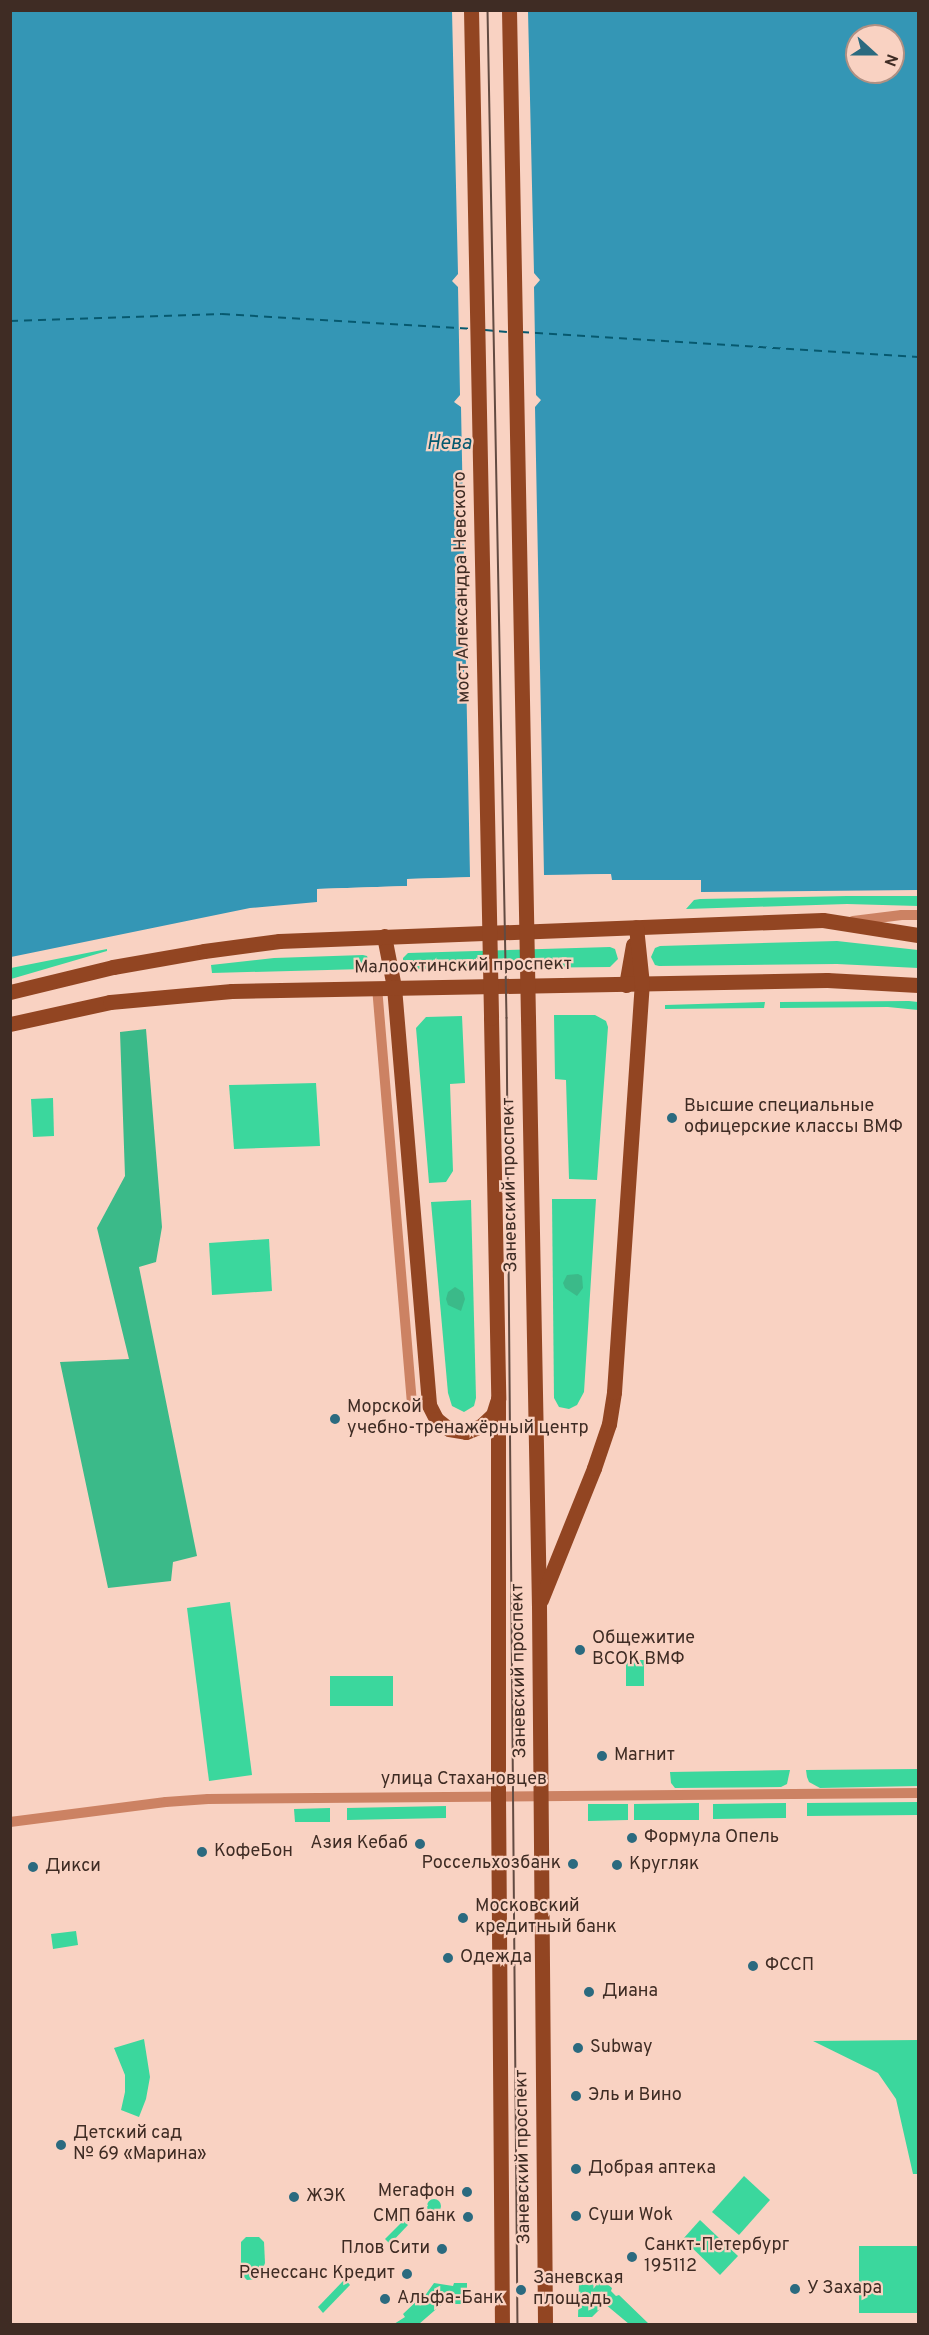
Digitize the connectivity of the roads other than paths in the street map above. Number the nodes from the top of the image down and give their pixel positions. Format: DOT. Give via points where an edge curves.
graph roads {
  1 [pos="471,10"];
  2 [pos="509,10"];
  3 [pos="918,915"];
  4 [pos="845,922"];
  5 [pos="636,927"];
  6 [pos="918,935"];
  7 [pos="384,936"];
  8 [pos="642,984"];
  9 [pos="626,985"];
  10 [pos="918,986"];
  11 [pos="377,987"];
  12 [pos="394,987"];
  13 [pos="10,992"];
  14 [pos="491,1018"];
  15 [pos="10,1024"];
  16 [pos="498,1399"];
  17 [pos="412,1402"];
  18 [pos="539,1606"];
  19 [pos="918,1793"];
  20 [pos="498,1796"];
  21 [pos="540,1797"];
  22 [pos="10,1822"];
  23 [pos="502,2325"];
  24 [pos="545,2325"];
  1 -- 14 [label="main road, мост Александра Невского, bridge"];
  2 -- 18 [label="main road, Заневский проспект, bridge"];
  3 -- 4 [label="street"];
  4 -- 5 [label="main road, Малоохтинский проспект"];
  4 -- 6 [label="main road, Малоохтинский проспект"];
  5 -- 7 [label="main road, Малоохтинский проспект"];
  5 -- 8 [label="main road"];
  5 -- 9 [label="main road"];
  7 -- 11 [label="main road"];
  7 -- 12 [label="main road"];
  7 -- 13 [label="main road, Малоохтинский проспект" via="279,941 204,951"];
  8 -- 9 [label="main road, Малоохтинский проспект"];
  8 -- 10 [label="main road, Малоохтинский проспект" via="827,980"];
  8 -- 18 [label="main road" via="615,1392 609,1424"];
  9 -- 12 [label="main road, Малоохтинский проспект"];
  11 -- 12 [label="main road, Малоохтинский проспект"];
  11 -- 15 [label="main road, Малоохтинский проспект" via="148,997"];
  11 -- 17 [label="street"];
  12 -- 16 [label="main road" via="429,1405 436,1419 449,1429 465,1431 481,1426 493,1415"];
  14 -- 16 [label="main road, Заневский проспект"];
  16 -- 20 [label="main road, Заневский проспект"];
  18 -- 21 [label="main road, Заневский проспект"];
  19 -- 21 [label="street, улица Стахановцев"];
  20 -- 21 [label="street, улица Стахановцев"];
  20 -- 22 [label="street, улица Стахановцев" via="208,1799"];
  20 -- 23 [label="main road, Заневский проспект"];
  21 -- 24 [label="main road, Заневский проспект"];
}
